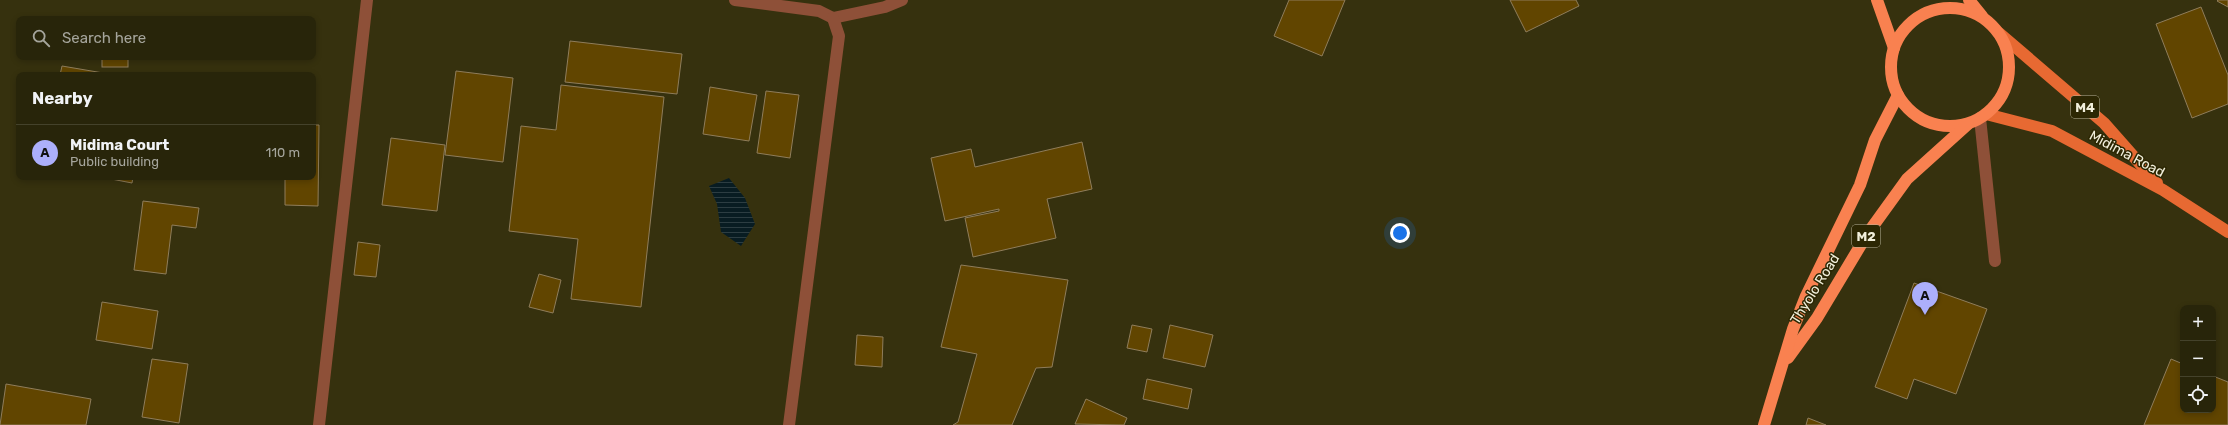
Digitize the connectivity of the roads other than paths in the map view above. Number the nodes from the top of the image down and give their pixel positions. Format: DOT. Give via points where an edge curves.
graph roads {
  1 [pos="367,0"];
  2 [pos="735,0"];
  3 [pos="902,0"];
  4 [pos="1877,0"];
  5 [pos="1969,0"];
  6 [pos="833,18"];
  7 [pos="1987,21"];
  8 [pos="1999,33"];
  9 [pos="1894,48"];
  10 [pos="1898,95"];
  11 [pos="1979,118"];
  12 [pos="2163,190"];
  13 [pos="2228,232"];
  14 [pos="1995,261"];
  15 [pos="1783,365"];
  16 [pos="320,425"];
  17 [pos="789,425"];
  18 [pos="1764,425"];
  1 -- 16 [label="street"];
  2 -- 6 [label="street" via="819,11"];
  3 -- 6 [label="street" via="885,7"];
  4 -- 9 [label="highway, M2"];
  5 -- 7 [label="highway, M2"];
  6 -- 17 [label="street" via="839,36"];
  7 -- 8 [label="highway, M2"];
  7 -- 9 [label="highway, M2" via="1967,10 1944,8 1923,15 1905,29"];
  8 -- 11 [label="highway, M2" via="2007,50 2010,67 2007,85 1999,101"];
  8 -- 12 [label="main road, Midima Road / M4" via="2104,123"];
  9 -- 10 [label="highway, M2" via="1891,72"];
  10 -- 11 [label="highway, M2" via="1907,108 1936,125 1953,126"];
  10 -- 15 [label="highway, Thyolo Road / M2" via="1875,140 1860,185 1806,296"];
  11 -- 12 [label="main road, Midima Road / M4" via="2052,131"];
  11 -- 14 [label="street"];
  11 -- 15 [label="highway, Thyolo Road / M2" via="1907,179 1868,233 1817,318"];
  12 -- 13 [label="main road, Midima Road / M4"];
  15 -- 18 [label="highway, Thyolo Road / M2"];
}
